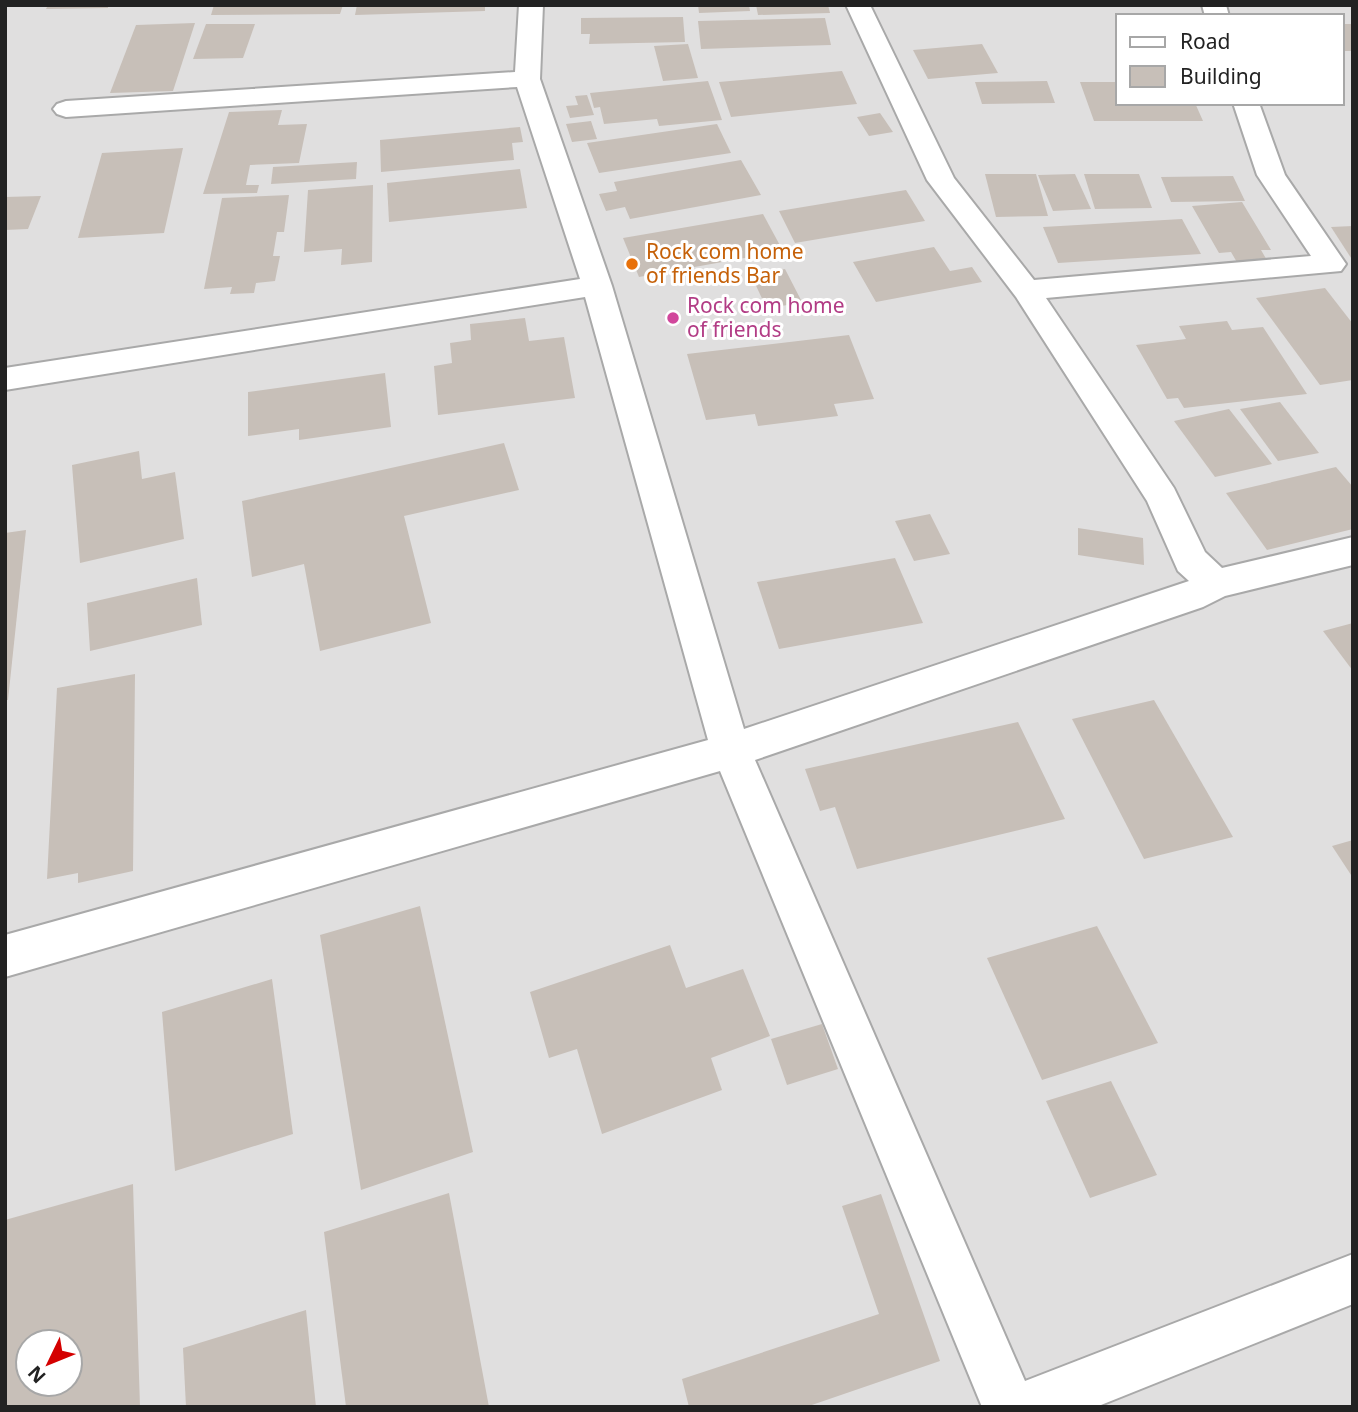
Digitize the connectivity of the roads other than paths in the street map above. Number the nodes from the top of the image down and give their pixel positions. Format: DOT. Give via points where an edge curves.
graph roads {
  1 [pos="531,5"];
  2 [pos="858,5"];
  3 [pos="527,79"];
  4 [pos="1246,105"];
  5 [pos="66,109"];
  6 [pos="597,286"];
  7 [pos="1026,290"];
  8 [pos="5,379"];
  9 [pos="1353,551"];
  10 [pos="1216,584"];
  11 [pos="731,751"];
  12 [pos="5,956"];
  13 [pos="1353,1279"];
  14 [pos="1009,1407"];
  15 [pos="1028,1407"];
  1 -- 3 [label="street"];
  2 -- 7 [label="street" via="941,180"];
  3 -- 5 [label="street"];
  3 -- 6 [label="street"];
  4 -- 7 [label="street" via="1271,175 1331,264"];
  6 -- 8 [label="street"];
  6 -- 11 [label="street"];
  7 -- 10 [label="street" via="1162,497 1191,561"];
  9 -- 10 [label="street"];
  10 -- 11 [label="street" via="1189,597"];
  11 -- 12 [label="street"];
  11 -- 14 [label="street"];
  13 -- 15 [label="street"];
}
